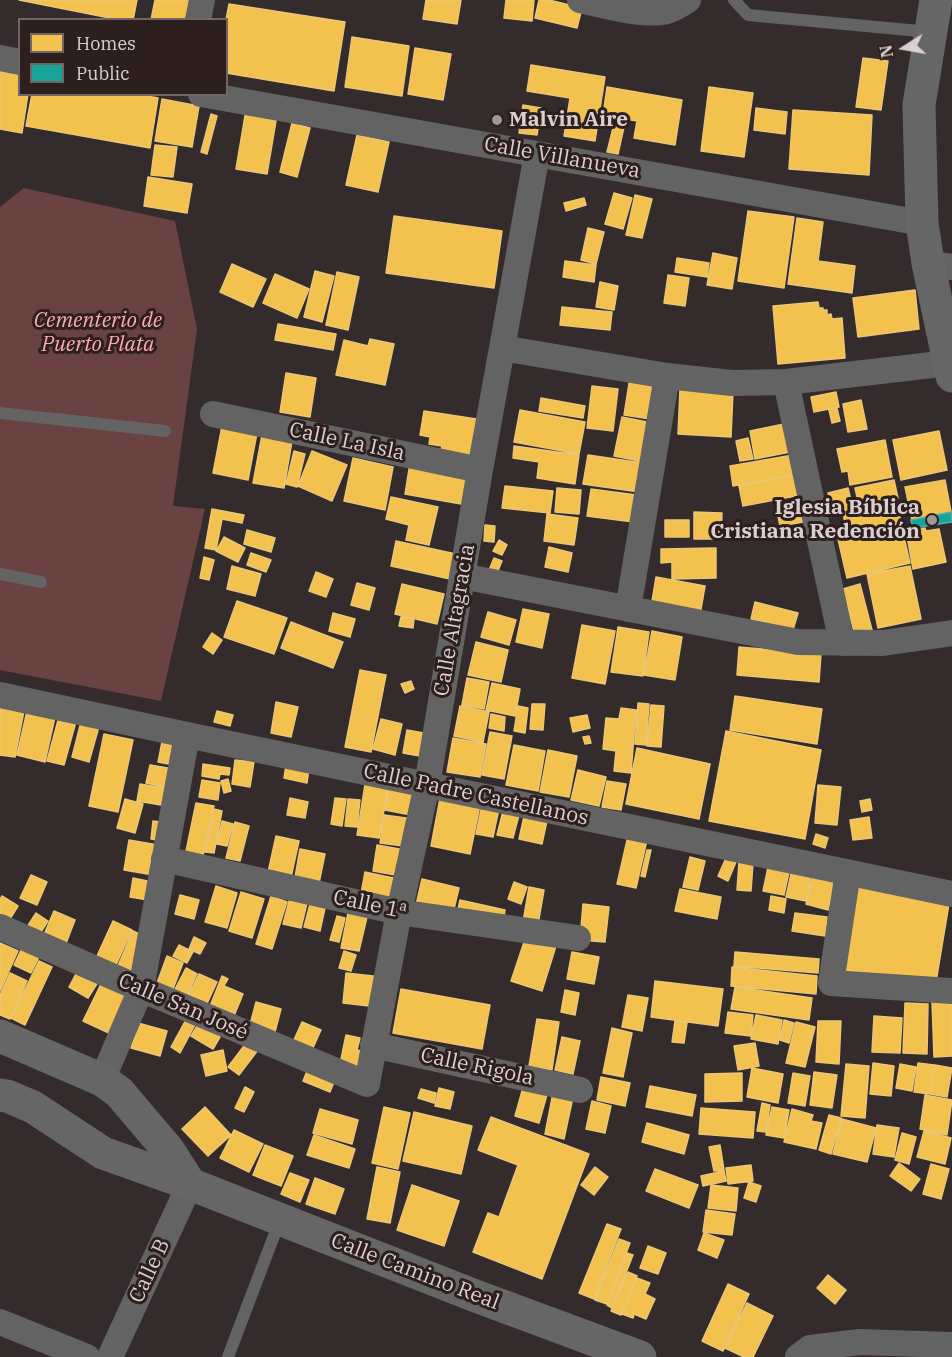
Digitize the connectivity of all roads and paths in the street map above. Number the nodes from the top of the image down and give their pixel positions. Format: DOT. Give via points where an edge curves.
graph roads {
  1 [pos="202,0"];
  2 [pos="580,0"];
  3 [pos="688,0"];
  4 [pos="734,0"];
  5 [pos="936,0"];
  6 [pos="198,18"];
  7 [pos="931,33"];
  8 [pos="0,58"];
  9 [pos="18,62"];
  10 [pos="212,96"];
  11 [pos="537,154"];
  12 [pos="922,223"];
  13 [pos="940,265"];
  14 [pos="502,348"];
  15 [pos="951,370"];
  16 [pos="667,375"];
  17 [pos="786,382"];
  18 [pos="0,413"];
  19 [pos="213,414"];
  20 [pos="165,431"];
  21 [pos="480,470"];
  22 [pos="0,574"];
  23 [pos="462,576"];
  24 [pos="41,582"];
  25 [pos="628,609"];
  26 [pos="952,633"];
  27 [pos="842,643"];
  28 [pos="0,695"];
  29 [pos="187,735"];
  30 [pos="427,785"];
  31 [pos="164,859"];
  32 [pos="848,872"];
  33 [pos="952,894"];
  34 [pos="399,912"];
  35 [pos="0,927"];
  36 [pos="578,938"];
  37 [pos="141,989"];
  38 [pos="952,991"];
  39 [pos="0,1036"];
  40 [pos="373,1045"];
  41 [pos="42,1054"];
  42 [pos="102,1080"];
  43 [pos="367,1084"];
  44 [pos="580,1090"];
  45 [pos="3,1095"];
  46 [pos="190,1184"];
  47 [pos="280,1219"];
  48 [pos="0,1323"];
  49 [pos="952,1345"];
  50 [pos="87,1357"];
  51 [pos="110,1357"];
  52 [pos="228,1357"];
  53 [pos="640,1357"];
  54 [pos="798,1357"];
  1 -- 6 [label="street"];
  2 -- 3 [label="street" via="649,13 667,11"];
  4 -- 7 [label="lane" via="748,15"];
  5 -- 7 [label="street"];
  7 -- 12 [label="street" via="919,105"];
  8 -- 9 [label="street"];
  10 -- 11 [label="street, Calle Villanueva"];
  11 -- 12 [label="street, Calle Villanueva"];
  11 -- 14 [label="street, Calle Altagracia"];
  12 -- 13 [label="street"];
  13 -- 15 [label="street"];
  14 -- 16 [label="street"];
  14 -- 21 [label="street, Calle Altagracia"];
  15 -- 17 [label="street"];
  16 -- 17 [label="street" via="732,383"];
  16 -- 25 [label="street"];
  17 -- 27 [label="street"];
  18 -- 20 [label="lane"];
  19 -- 21 [label="street, Calle La Isla"];
  21 -- 23 [label="street, Calle Altagracia"];
  22 -- 24 [label="lane"];
  23 -- 25 [label="street"];
  23 -- 30 [label="street, Calle Altagracia"];
  25 -- 27 [label="street" via="798,642"];
  26 -- 27 [label="street" via="883,643"];
  28 -- 29 [label="street, Calle Padre Castellanos"];
  29 -- 30 [label="street, Calle Padre Castellanos"];
  29 -- 31 [label="street"];
  30 -- 32 [label="street, Calle Padre Castellanos"];
  30 -- 34 [label="street, Calle Altagracia"];
  31 -- 34 [label="street, Calle 1ª"];
  31 -- 37 [label="street"];
  32 -- 33 [label="street, Calle Padre Castellanos"];
  32 -- 38 [label="street" via="831,984"];
  34 -- 36 [label="street, Calle 1ª"];
  34 -- 40 [label="street, Calle Altagracia"];
  35 -- 37 [label="street, Calle San José"];
  37 -- 42 [label="street"];
  37 -- 43 [label="street, Calle San José"];
  39 -- 41 [label="street"];
  40 -- 43 [label="street, Calle Altagracia"];
  40 -- 44 [label="street, Calle Rigola"];
  41 -- 42 [label="street"];
  41 -- 45 [label="street" via="14,1068"];
  42 -- 46 [label="street" via="119,1092 155,1134"];
  45 -- 46 [label="street, Calle Camino Real" via="33,1107 103,1153"];
  46 -- 47 [label="street, Calle Camino Real"];
  46 -- 51 [label="street, Calle B"];
  47 -- 52 [label="lane"];
  47 -- 53 [label="street, Calle Camino Real"];
  48 -- 50 [label="street"];
  49 -- 54 [label="street" via="860,1342 810,1348"];
}
